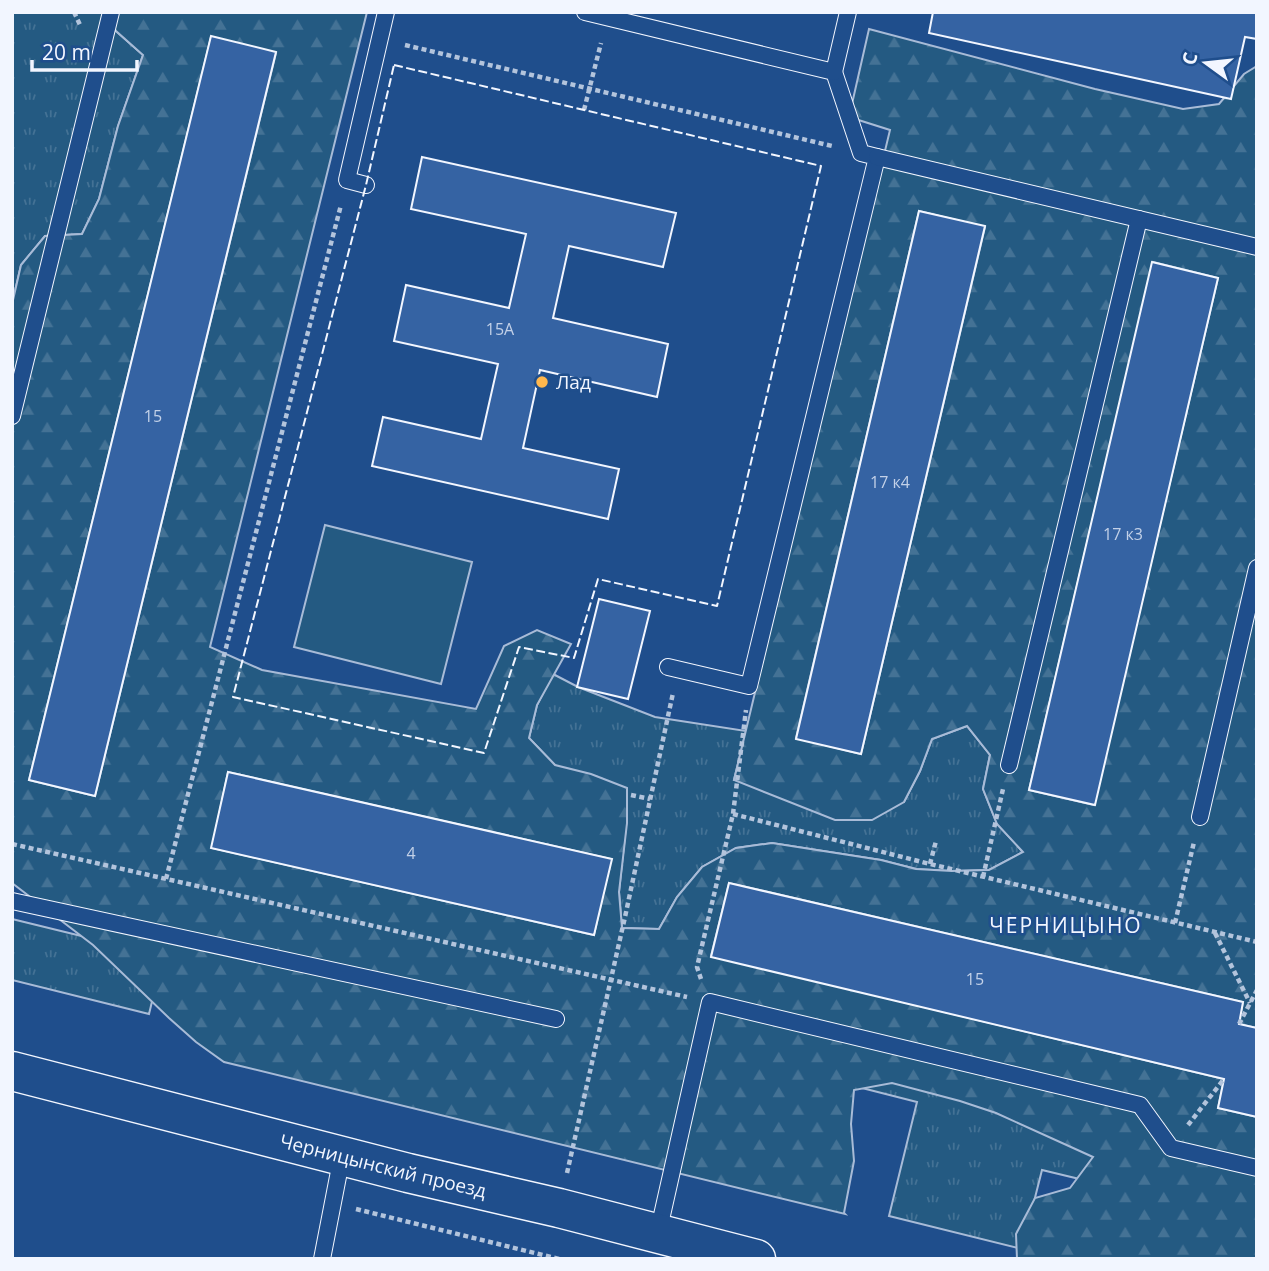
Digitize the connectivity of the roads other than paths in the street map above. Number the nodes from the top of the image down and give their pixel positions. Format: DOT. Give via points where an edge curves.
graph roads {
  1 [pos="111,12"];
  2 [pos="386,12"];
  3 [pos="585,12"];
  4 [pos="848,12"];
  5 [pos="834,72"];
  6 [pos="869,155"];
  7 [pos="366,185"];
  8 [pos="1139,219"];
  9 [pos="1257,247"];
  10 [pos="12,416"];
  11 [pos="1257,568"];
  12 [pos="673,668"];
  13 [pos="1009,765"];
  14 [pos="1200,817"];
  15 [pos="12,901"];
  16 [pos="556,1019"];
  17 [pos="12,1071"];
  18 [pos="342,1156"];
  19 [pos="1257,1168"];
  20 [pos="658,1233"];
  21 [pos="322,1259"];
  22 [pos="756,1259"];
  1 -- 10 [label="lane"];
  2 -- 7 [label="lane" via="347,180"];
  3 -- 5 [label="lane"];
  4 -- 5 [label="lane"];
  5 -- 6 [label="lane"];
  6 -- 8 [label="lane"];
  6 -- 12 [label="lane" via="749,686"];
  8 -- 9 [label="lane"];
  8 -- 13 [label="lane"];
  11 -- 14 [label="lane"];
  15 -- 16 [label="lane"];
  17 -- 18 [label="street, Черницынский проезд"];
  18 -- 20 [label="street, Черницынский проезд"];
  18 -- 21 [label="lane"];
  19 -- 20 [label="lane" via="1171,1148 1140,1105 710,1002"];
  20 -- 22 [label="street, Черницынский проезд"];
}
